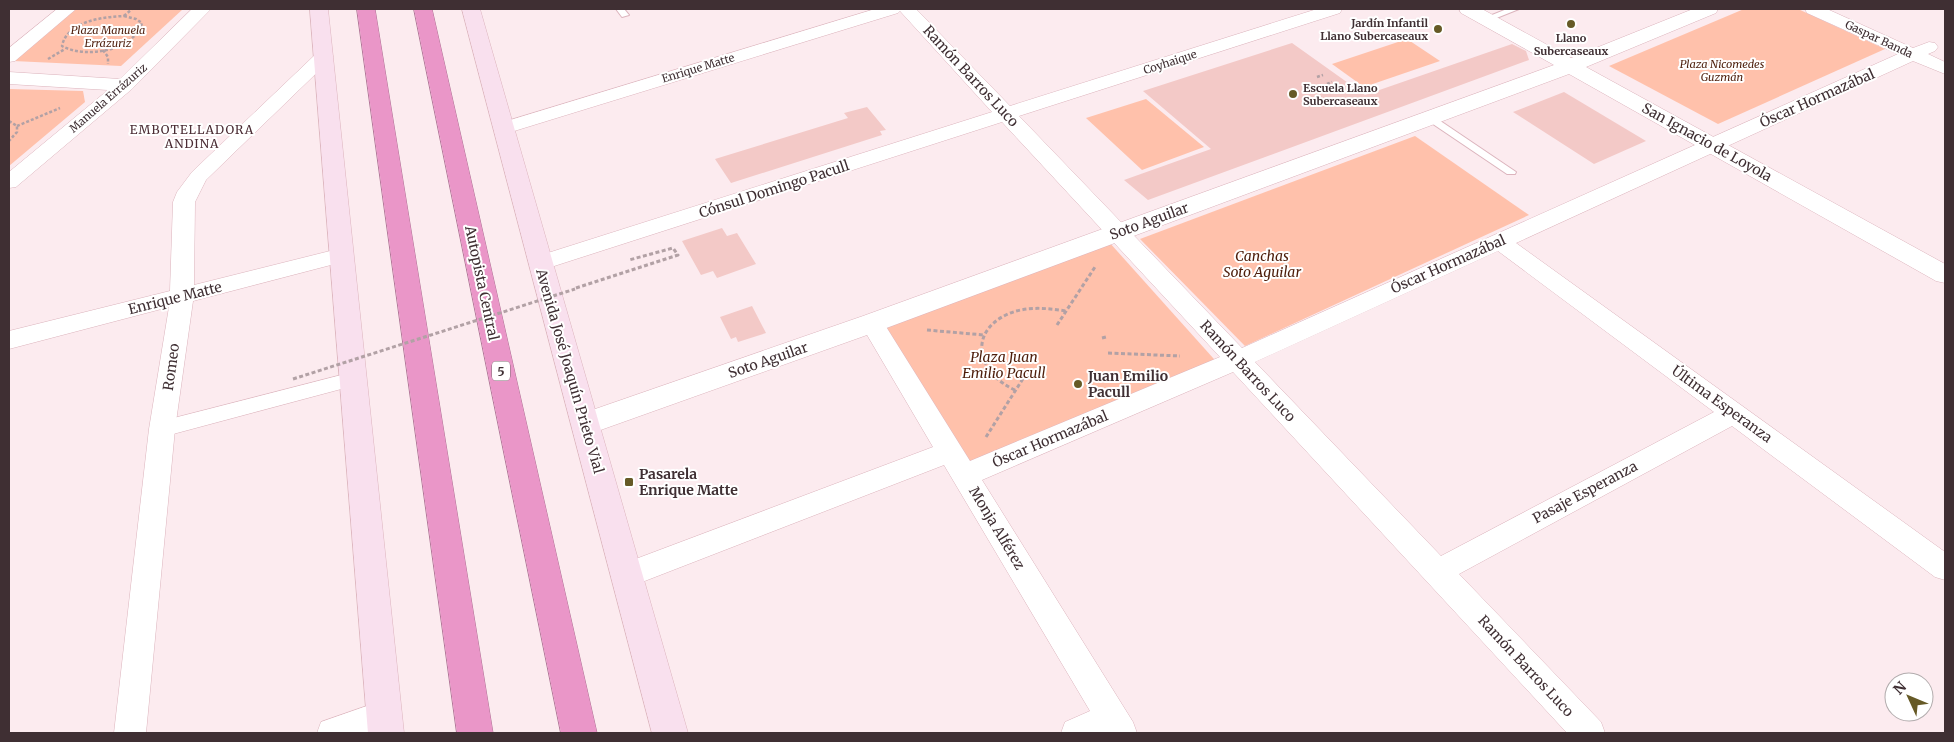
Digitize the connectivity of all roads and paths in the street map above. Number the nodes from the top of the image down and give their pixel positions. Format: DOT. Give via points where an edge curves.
graph roads {
  1 [pos="67,9"];
  2 [pos="132,9"];
  3 [pos="202,9"];
  4 [pos="319,9"];
  5 [pos="366,9"];
  6 [pos="423,9"];
  7 [pos="471,9"];
  8 [pos="892,9"];
  9 [pos="907,9"];
  10 [pos="1334,9"];
  11 [pos="1468,9"];
  12 [pos="1516,9"];
  13 [pos="1709,9"];
  14 [pos="1813,9"];
  15 [pos="1843,9"];
  16 [pos="123,16"];
  17 [pos="1486,19"];
  18 [pos="1929,52"];
  19 [pos="9,56"];
  20 [pos="324,56"];
  21 [pos="1570,66"];
  22 [pos="1945,69"];
  23 [pos="1323,75"];
  24 [pos="1317,77"];
  25 [pos="9,78"];
  26 [pos="1332,82"];
  27 [pos="1327,84"];
  28 [pos="125,85"];
  29 [pos="1007,115"];
  30 [pos="1430,118"];
  31 [pos="9,121"];
  32 [pos="504,128"];
  33 [pos="9,142"];
  34 [pos="1712,145"];
  35 [pos="1511,172"];
  36 [pos="9,182"];
  37 [pos="1118,233"];
  38 [pos="1499,241"];
  39 [pos="342,255"];
  40 [pos="628,260"];
  41 [pos="1099,260"];
  42 [pos="540,263"];
  43 [pos="1945,275"];
  44 [pos="182,296"];
  45 [pos="1068,297"];
  46 [pos="1074,298"];
  47 [pos="1066,311"];
  48 [pos="872,323"];
  49 [pos="1057,325"];
  50 [pos="920,330"];
  51 [pos="984,335"];
  52 [pos="9,340"];
  53 [pos="1108,354"];
  54 [pos="1186,356"];
  55 [pos="1237,360"];
  56 [pos="1024,377"];
  57 [pos="293,379"];
  58 [pos="353,379"];
  59 [pos="1015,390"];
  60 [pos="1734,413"];
  61 [pos="585,424"];
  62 [pos="162,429"];
  63 [pos="984,439"];
  64 [pos="951,451"];
  65 [pos="965,475"];
  66 [pos="1945,568"];
  67 [pos="1437,572"];
  68 [pos="627,575"];
  69 [pos="385,724"];
  70 [pos="1116,725"];
  71 [pos="130,733"];
  72 [pos="333,733"];
  73 [pos="475,733"];
  74 [pos="579,733"];
  75 [pos="670,733"];
  76 [pos="1077,733"];
  77 [pos="1589,733"];
  1 -- 19 [label="street"];
  2 -- 16 [label="path"];
  3 -- 28 [label="street, Manuela Errázuriz"];
  4 -- 20 [label="main road"];
  5 -- 73 [label="highway"];
  6 -- 74 [label="highway, Autopista Central / 5"];
  7 -- 32 [label="main road, Avenida José Joaquín Prieto Vial"];
  8 -- 32 [label="street, Enrique Matte"];
  9 -- 29 [label="street, Ramón Barros Luco"];
  10 -- 29 [label="street, Coyhaique"];
  11 -- 17 [label="street, San Ignacio de Loyola"];
  12 -- 17 [label="lane"];
  13 -- 21 [label="street, Soto Aguilar"];
  14 -- 18 [label="street, Gaspar Banda"];
  15 -- 18 [label="street, Gaspar Banda"];
  16 -- 16 [label="path" via="80,26 65,36 62,46 72,52 92,52 125,43 139,32 142,23"];
  17 -- 21 [label="street, San Ignacio de Loyola"];
  18 -- 22 [label="street, Gaspar Banda"];
  18 -- 34 [label="street, Óscar Hormazábal"];
  20 -- 39 [label="main road"];
  20 -- 44 [label="street, Romeo" via="199,176 188,192 184,202"];
  21 -- 30 [label="street, Soto Aguilar"];
  21 -- 34 [label="street, San Ignacio de Loyola"];
  23 -- 24 [label="path"];
  25 -- 28 [label="street"];
  26 -- 27 [label="path"];
  28 -- 36 [label="street, Manuela Errázuriz"];
  29 -- 37 [label="street, Ramón Barros Luco"];
  29 -- 42 [label="street, Cónsul Domingo Pacull"];
  30 -- 35 [label="lane"];
  30 -- 37 [label="street, Soto Aguilar"];
  31 -- 33 [label="path" via="17,126 17,132"];
  32 -- 42 [label="main road, Avenida José Joaquín Prieto Vial"];
  34 -- 38 [label="street, Óscar Hormazábal"];
  34 -- 43 [label="street, San Ignacio de Loyola"];
  37 -- 48 [label="street, Soto Aguilar"];
  37 -- 55 [label="street, Ramón Barros Luco"];
  38 -- 55 [label="street, Óscar Hormazábal"];
  38 -- 60 [label="street, Última Esperanza"];
  39 -- 44 [label="street, Enrique Matte"];
  39 -- 58 [label="main road"];
  40 -- 57 [label="path, bridge" via="673,248 678,255"];
  41 -- 46 [label="path"];
  42 -- 61 [label="main road, Avenida José Joaquín Prieto Vial"];
  44 -- 52 [label="street, Enrique Matte"];
  44 -- 62 [label="street, Romeo"];
  45 -- 46 [label="path"];
  46 -- 47 [label="path"];
  47 -- 49 [label="path"];
  47 -- 51 [label="path" via="1021,310 993,324"];
  48 -- 61 [label="street, Soto Aguilar"];
  48 -- 64 [label="street, Monja Alférez"];
  50 -- 51 [label="path"];
  51 -- 59 [label="path" via="982,361 989,373"];
  53 -- 54 [label="path"];
  55 -- 65 [label="street, Óscar Hormazábal"];
  55 -- 67 [label="street, Ramón Barros Luco"];
  56 -- 59 [label="path"];
  58 -- 62 [label="street"];
  58 -- 69 [label="main road"];
  59 -- 63 [label="path"];
  60 -- 66 [label="street, Última Esperanza"];
  60 -- 67 [label="street, Pasaje Esperanza"];
  61 -- 68 [label="main road, Avenida José Joaquín Prieto Vial"];
  62 -- 71 [label="street, Romeo"];
  64 -- 65 [label="street, Monja Alférez"];
  64 -- 68 [label="street"];
  65 -- 70 [label="street, Monja Alférez"];
  67 -- 77 [label="street, Ramón Barros Luco"];
  68 -- 75 [label="main road, Avenida José Joaquín Prieto Vial"];
  69 -- 72 [label="street"];
  70 -- 76 [label="street"];
}
